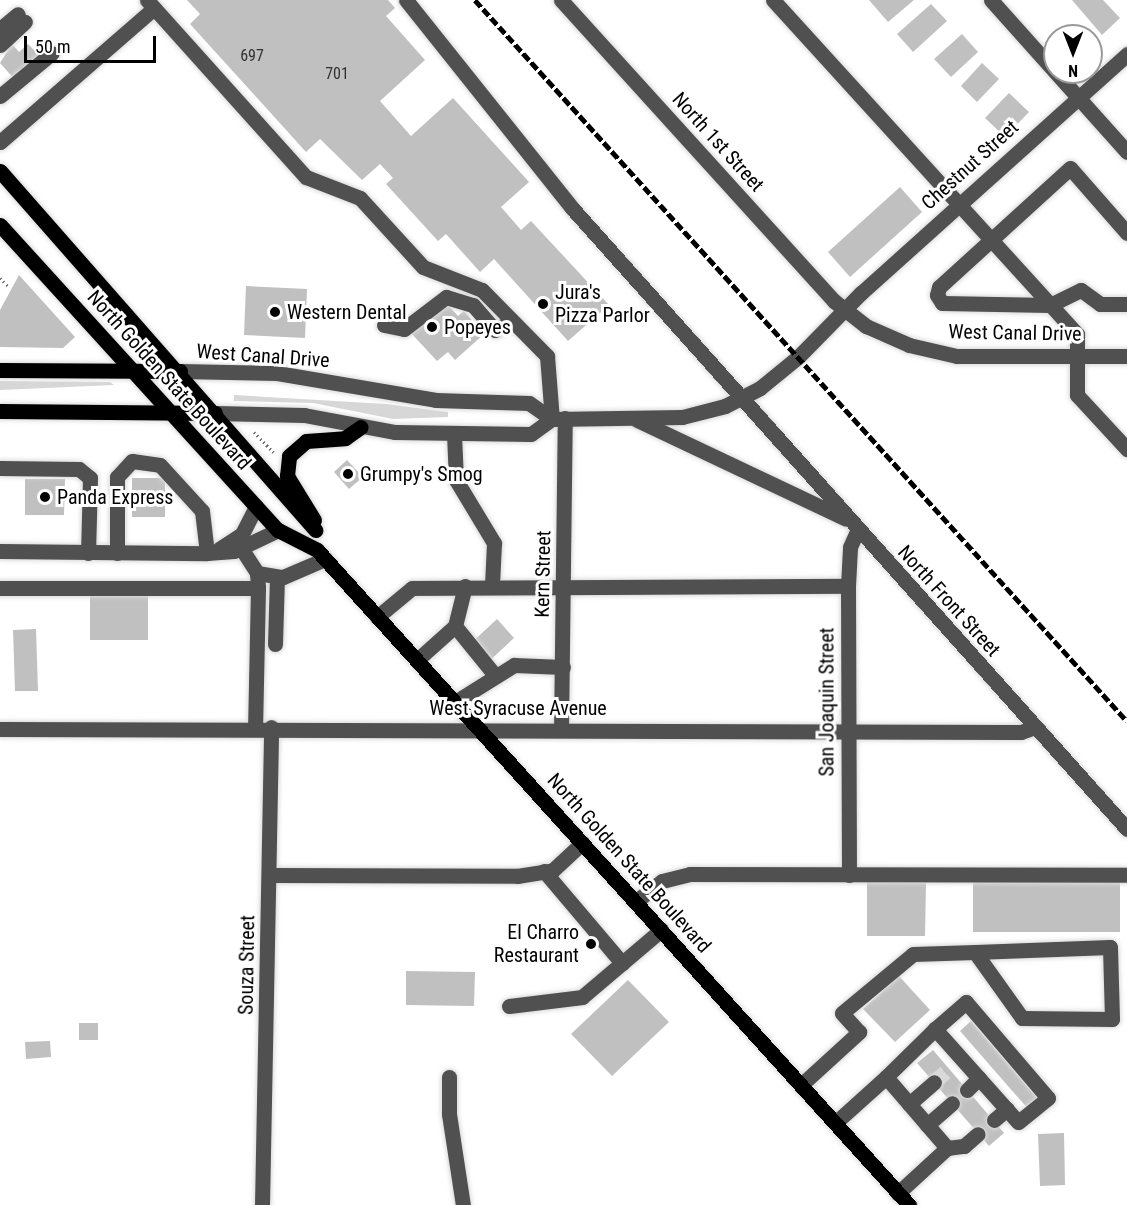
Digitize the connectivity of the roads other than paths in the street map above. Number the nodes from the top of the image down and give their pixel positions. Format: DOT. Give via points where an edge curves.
graph roads {
  1 [pos="406,0"];
  2 [pos="561,0"];
  3 [pos="773,0"];
  4 [pos="991,0"];
  5 [pos="151,4"];
  6 [pos="0,29"];
  7 [pos="0,45"];
  8 [pos="52,53"];
  9 [pos="1127,54"];
  10 [pos="3,92"];
  11 [pos="1077,97"];
  12 [pos="0,142"];
  13 [pos="1127,152"];
  14 [pos="0,171"];
  15 [pos="958,204"];
  16 [pos="0,225"];
  17 [pos="1127,233"];
  18 [pos="992,240"];
  19 [pos="1127,304"];
  20 [pos="1050,305"];
  21 [pos="844,312"];
  22 [pos="512,321"];
  23 [pos="384,325"];
  24 [pos="1079,356"];
  25 [pos="1127,356"];
  26 [pos="0,370"];
  27 [pos="132,371"];
  28 [pos="180,371"];
  29 [pos="745,397"];
  30 [pos="0,411"];
  31 [pos="168,413"];
  32 [pos="214,413"];
  33 [pos="558,418"];
  34 [pos="632,418"];
  35 [pos="361,427"];
  36 [pos="454,434"];
  37 [pos="1127,449"];
  38 [pos="0,468"];
  39 [pos="256,506"];
  40 [pos="846,519"];
  41 [pos="278,530"];
  42 [pos="315,530"];
  43 [pos="857,531"];
  44 [pos="241,548"];
  45 [pos="0,551"];
  46 [pos="88,553"];
  47 [pos="117,553"];
  48 [pos="207,553"];
  49 [pos="321,554"];
  50 [pos="257,573"];
  51 [pos="277,578"];
  52 [pos="564,585"];
  53 [pos="465,586"];
  54 [pos="492,586"];
  55 [pos="848,586"];
  56 [pos="0,588"];
  57 [pos="258,588"];
  58 [pos="377,617"];
  59 [pos="455,626"];
  60 [pos="275,644"];
  61 [pos="417,660"];
  62 [pos="563,667"];
  63 [pos="494,673"];
  64 [pos="455,702"];
  65 [pos="255,727"];
  66 [pos="271,727"];
  67 [pos="1035,727"];
  68 [pos="0,729"];
  69 [pos="478,729"];
  70 [pos="561,729"];
  71 [pos="849,731"];
  72 [pos="1127,829"];
  73 [pos="582,843"];
  74 [pos="544,871"];
  75 [pos="270,875"];
  76 [pos="849,875"];
  77 [pos="1127,875"];
  78 [pos="635,902"];
  79 [pos="661,930"];
  80 [pos="975,952"];
  81 [pos="622,963"];
  82 [pos="509,1006"];
  83 [pos="935,1029"];
  84 [pos="962,1059"];
  85 [pos="949,1069"];
  86 [pos="449,1077"];
  87 [pos="886,1077"];
  88 [pos="980,1078"];
  89 [pos="934,1082"];
  90 [pos="801,1085"];
  91 [pos="967,1090"];
  92 [pos="952,1103"];
  93 [pos="909,1104"];
  94 [pos="1007,1109"];
  95 [pos="994,1120"];
  96 [pos="835,1123"];
  97 [pos="927,1125"];
  98 [pos="978,1134"];
  99 [pos="947,1148"];
  100 [pos="898,1193"];
  101 [pos="262,1205"];
  102 [pos="463,1205"];
  103 [pos="909,1205"];
  1 -- 29 [label="street, North Front Street" via="572,208"];
  2 -- 21 [label="street, North 1st Street"];
  3 -- 15 [label="street"];
  4 -- 11 [label="street"];
  5 -- 12 [label="street"];
  5 -- 22 [label="street, Kern Street" via="306,177 360,198 424,269 482,290"];
  6 -- 7 [label="street" via="22,18"];
  8 -- 10 [label="street"];
  9 -- 11 [label="street, Chestnut Street"];
  11 -- 13 [label="street"];
  11 -- 15 [label="street, Chestnut Street"];
  14 -- 28 [label="main road, North Golden State Boulevard"];
  15 -- 18 [label="street"];
  15 -- 21 [label="street, Chestnut Street"];
  16 -- 27 [label="main road, North Golden State Boulevard"];
  17 -- 18 [label="street" via="1070,168"];
  18 -- 20 [label="street"];
  18 -- 20 [label="street" via="939,287 942,303"];
  19 -- 20 [label="street" via="1100,304 1081,290"];
  20 -- 24 [label="street" via="1077,334"];
  21 -- 24 [label="street, West Canal Drive" via="892,339 946,355"];
  21 -- 29 [label="street" via="790,364"];
  22 -- 23 [label="street" via="495,330 473,305 446,297 404,329"];
  22 -- 33 [label="street, Kern Street" via="550,360"];
  24 -- 25 [label="street, West Canal Drive"];
  24 -- 37 [label="street" via="1077,395"];
  26 -- 27 [label="main road, West Canal Drive"];
  27 -- 28 [label="main road, West Canal Drive"];
  27 -- 31 [label="main road, North Golden State Boulevard"];
  28 -- 32 [label="main road, North Golden State Boulevard"];
  28 -- 33 [label="street, West Canal Drive" via="277,373 436,400 529,403"];
  29 -- 34 [label="street" via="682,417"];
  29 -- 40 [label="street, North Front Street"];
  30 -- 31 [label="main road"];
  31 -- 32 [label="main road"];
  31 -- 39 [label="main road, North Golden State Boulevard"];
  32 -- 35 [label="street" via="304,415"];
  32 -- 42 [label="main road, North Golden State Boulevard"];
  33 -- 34 [label="street"];
  33 -- 36 [label="street" via="531,434"];
  33 -- 52 [label="street, Kern Street"];
  34 -- 40 [label="street"];
  35 -- 36 [label="street"];
  35 -- 42 [label="main road" via="345,438 306,441 289,456 287,476 312,511"];
  36 -- 54 [label="street" via="456,480 494,543"];
  38 -- 46 [label="street" via="79,469 90,478"];
  39 -- 41 [label="main road, North Golden State Boulevard"];
  39 -- 48 [label="street" via="242,534"];
  40 -- 43 [label="street, North Front Street"];
  41 -- 44 [label="street"];
  41 -- 49 [label="main road, North Golden State Boulevard"];
  42 -- 49 [label="main road"];
  43 -- 55 [label="street, San Joaquin Street" via="850,547"];
  43 -- 67 [label="street, North Front Street"];
  44 -- 48 [label="street"];
  44 -- 50 [label="street"];
  45 -- 46 [label="street"];
  46 -- 47 [label="street"];
  47 -- 48 [label="street"];
  47 -- 48 [label="street" via="118,474 129,462 150,461 204,514"];
  49 -- 51 [label="street"];
  49 -- 58 [label="main road, North Golden State Boulevard"];
  50 -- 51 [label="street"];
  50 -- 57 [label="street"];
  51 -- 60 [label="street"];
  52 -- 54 [label="street"];
  52 -- 55 [label="street"];
  52 -- 62 [label="street, Kern Street"];
  53 -- 54 [label="street"];
  53 -- 58 [label="street" via="412,588"];
  53 -- 59 [label="street"];
  55 -- 71 [label="street, San Joaquin Street"];
  56 -- 57 [label="street"];
  57 -- 65 [label="street"];
  58 -- 61 [label="main road, North Golden State Boulevard"];
  59 -- 61 [label="street"];
  59 -- 63 [label="street"];
  61 -- 64 [label="main road, North Golden State Boulevard"];
  62 -- 63 [label="street" via="514,665"];
  62 -- 70 [label="street, Kern Street"];
  63 -- 64 [label="street"];
  64 -- 69 [label="main road, North Golden State Boulevard"];
  65 -- 66 [label="street, West Syracuse Avenue"];
  65 -- 68 [label="street, West Syracuse Avenue"];
  66 -- 69 [label="street, West Syracuse Avenue"];
  66 -- 75 [label="street, Souza Street"];
  67 -- 71 [label="street, West Syracuse Avenue"];
  67 -- 72 [label="street, North Front Street"];
  69 -- 70 [label="street, West Syracuse Avenue"];
  69 -- 73 [label="main road, North Golden State Boulevard"];
  70 -- 71 [label="street, West Syracuse Avenue"];
  71 -- 76 [label="street, San Joaquin Street"];
  73 -- 74 [label="street"];
  73 -- 78 [label="main road, North Golden State Boulevard"];
  74 -- 75 [label="street" via="517,876"];
  74 -- 81 [label="street"];
  75 -- 101 [label="street, Souza Street"];
  76 -- 77 [label="street"];
  76 -- 78 [label="street" via="675,875"];
  78 -- 79 [label="main road, North Golden State Boulevard"];
  79 -- 81 [label="street"];
  79 -- 90 [label="main road, North Golden State Boulevard"];
  80 -- 80 [label="street" via="1110,947 1112,1019 1022,1018"];
  80 -- 90 [label="street" via="913,954 842,1013 859,1032"];
  81 -- 82 [label="street" via="582,997"];
  83 -- 84 [label="street"];
  83 -- 87 [label="street"];
  83 -- 94 [label="street" via="966,1002 1048,1098 1018,1122"];
  84 -- 85 [label="street"];
  84 -- 88 [label="street"];
  86 -- 102 [label="street" via="449,1114"];
  87 -- 93 [label="street"];
  87 -- 96 [label="street"];
  88 -- 91 [label="street"];
  88 -- 94 [label="street"];
  89 -- 93 [label="street"];
  90 -- 96 [label="main road, North Golden State Boulevard"];
  92 -- 97 [label="street"];
  93 -- 97 [label="street"];
  94 -- 95 [label="street"];
  96 -- 100 [label="main road, North Golden State Boulevard"];
  97 -- 99 [label="street"];
  98 -- 99 [label="street" via="964,1146"];
  99 -- 100 [label="street"];
  100 -- 103 [label="main road, North Golden State Boulevard"];
}
